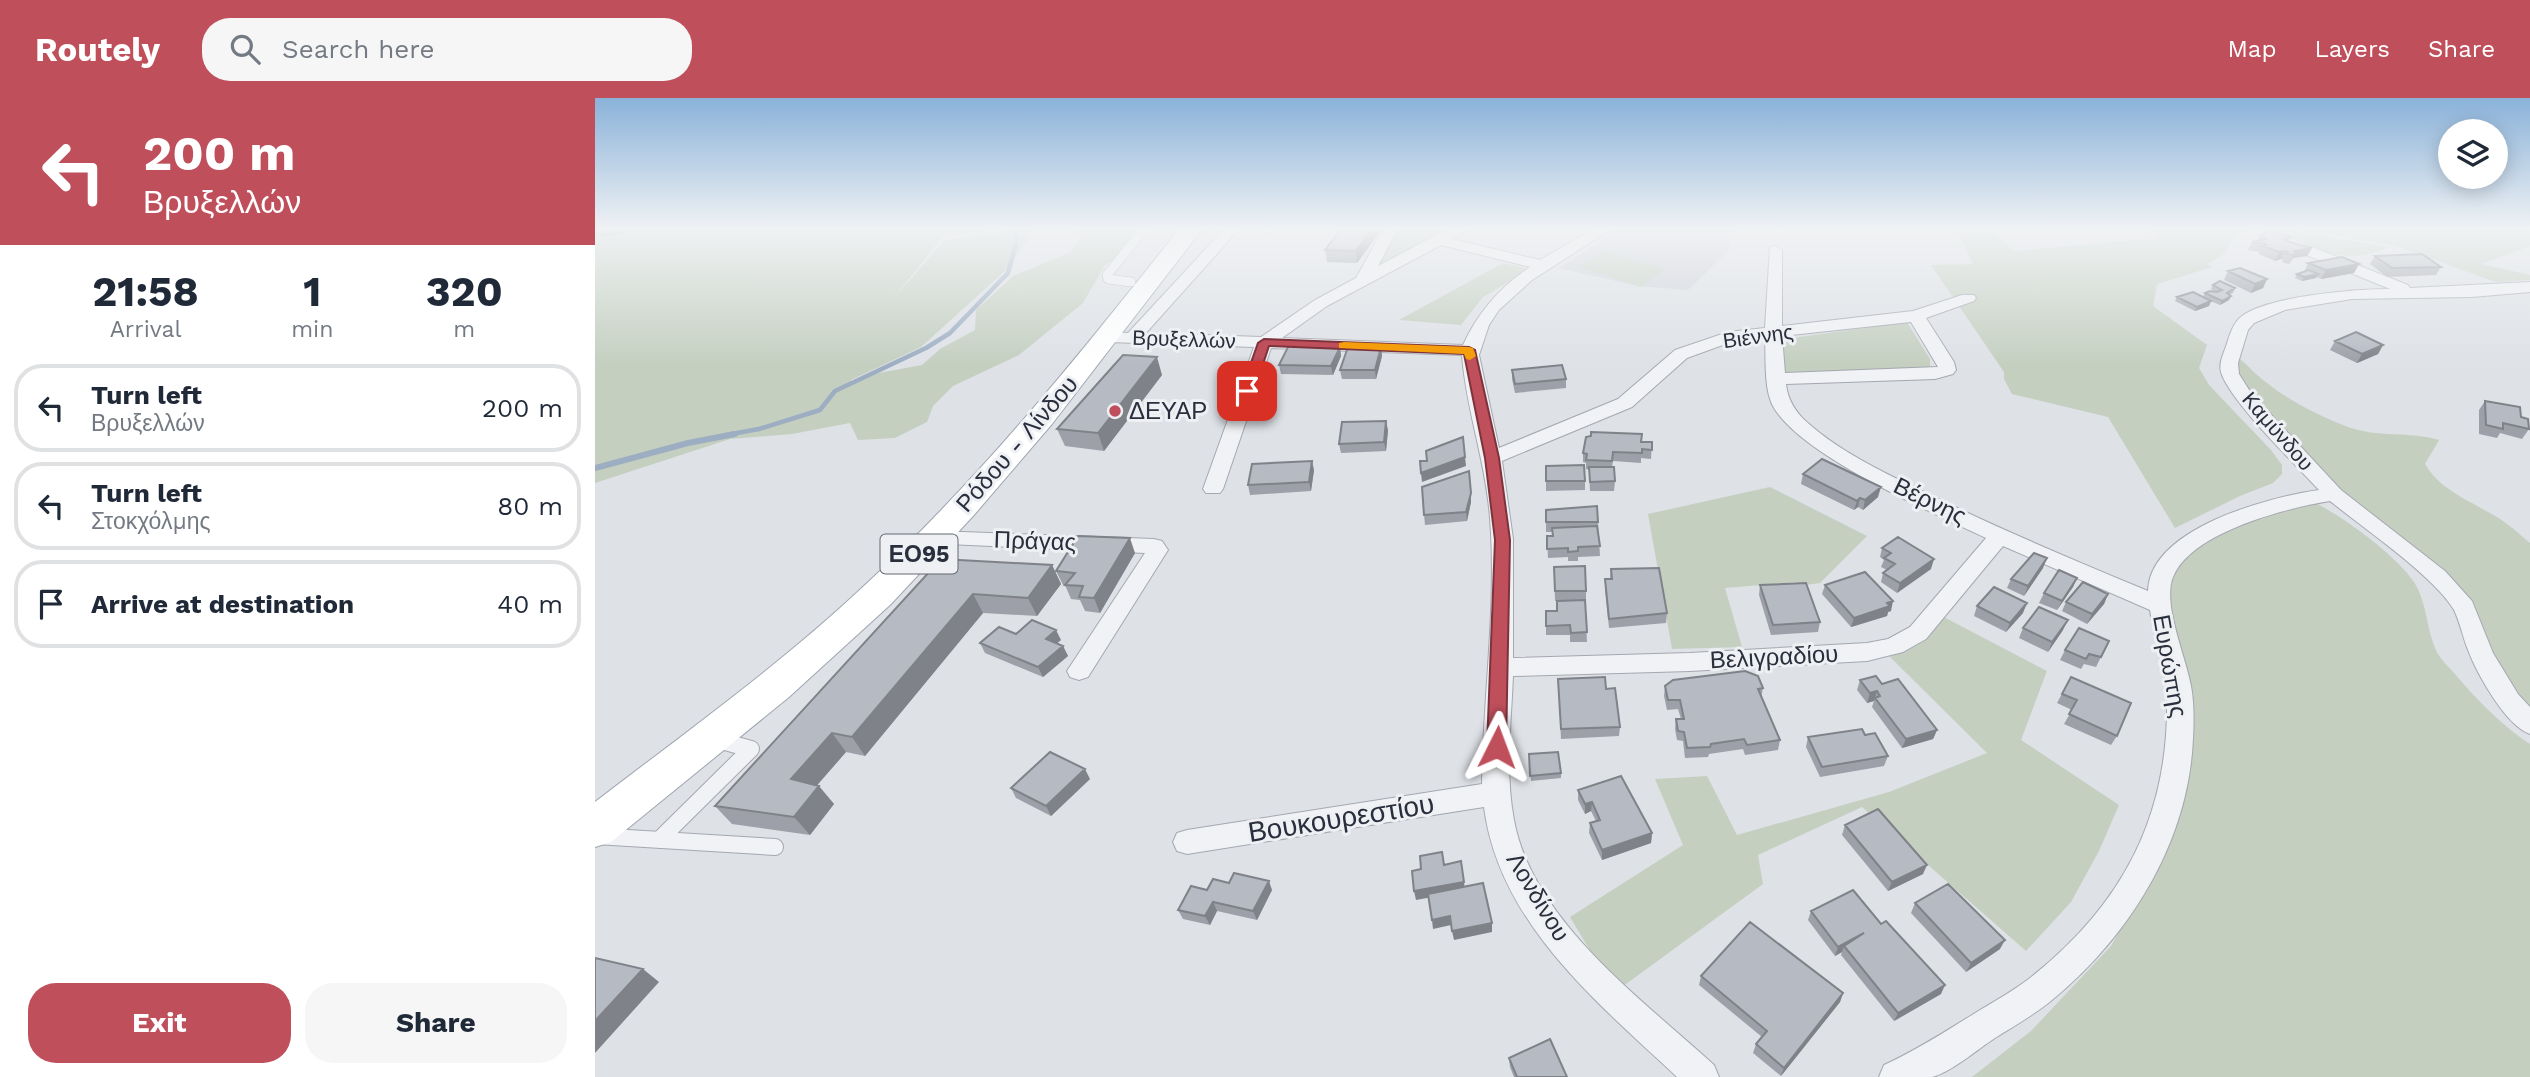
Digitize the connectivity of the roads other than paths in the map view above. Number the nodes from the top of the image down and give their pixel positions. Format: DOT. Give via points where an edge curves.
graph roads {
  1 [pos="1108,274"];
  2 [pos="1138,274"];
  3 [pos="1162,274"];
  4 [pos="1186,274"];
  5 [pos="1366,274"];
  6 [pos="1375,274"];
  7 [pos="1532,274"];
  8 [pos="1774,274"];
  9 [pos="2366,274"];
  10 [pos="1363,280"];
  11 [pos="1131,282"];
  12 [pos="2530,287"];
  13 [pos="2412,292"];
  14 [pos="1968,298"];
  15 [pos="1916,316"];
  16 [pos="1772,333"];
  17 [pos="1120,337"];
  18 [pos="1264,343"];
  19 [pos="1469,350"];
  20 [pos="1777,379"];
  21 [pos="1492,458"];
  22 [pos="1213,489"];
  23 [pos="2334,494"];
  24 [pos="1999,536"];
  25 [pos="934,538"];
  26 [pos="2159,605"];
  27 [pos="1500,667"];
  28 [pos="1079,671"];
  29 [pos="2530,724"];
  30 [pos="709,737"];
  31 [pos="1494,794"];
  32 [pos="595,798"];
  33 [pos="595,828"];
  34 [pos="595,836"];
  35 [pos="659,840"];
  36 [pos="1187,842"];
  37 [pos="775,847"];
  38 [pos="1702,1077"];
  39 [pos="1896,1077"];
  1 -- 11 [label="lane" via="1108,279"];
  2 -- 11 [label="main road, Ρόδου - Λίνδου / ΕΟ95"];
  3 -- 17 [label="main road, Ρόδου - Λίνδου / ΕΟ95"];
  4 -- 17 [label="street"];
  5 -- 10 [label="street"];
  6 -- 10 [label="street"];
  7 -- 19 [label="street" via="1494,303"];
  8 -- 16 [label="street"];
  9 -- 13 [label="street"];
  10 -- 18 [label="street"];
  11 -- 32 [label="main road, Ρόδου - Λίνδου / ΕΟ95" via="963,484 898,550 798,640"];
  12 -- 13 [label="street, Καμύνδου"];
  13 -- 23 [label="street, Καμύνδου" via="2352,294 2281,306 2248,319 2232,346 2230,374 2244,396"];
  14 -- 15 [label="street, Βιέννης"];
  15 -- 16 [label="street, Βιέννης"];
  15 -- 20 [label="street" via="1947,370"];
  16 -- 20 [label="street, Βέρνης"];
  16 -- 21 [label="street, Βιέννης" via="1728,337 1681,354 1625,403"];
  17 -- 18 [label="street, Βρυξελλών"];
  17 -- 25 [label="main road, Ρόδου - Λίνδου / ΕΟ95"];
  18 -- 19 [label="street, Βρυξελλών"];
  18 -- 22 [label="street"];
  19 -- 21 [label="street, Λονδίνου"];
  20 -- 24 [label="street, Βέρνης" via="1780,402 1789,417 1816,440"];
  21 -- 27 [label="street, Λονδίνου" via="1502,540"];
  23 -- 26 [label="street, Ευρώπης" via="2270,507 2195,541 2175,555 2161,578"];
  23 -- 29 [label="street, Καμύνδου" via="2437,576 2464,607 2481,654 2509,701"];
  24 -- 26 [label="street, Βέρνης"];
  24 -- 27 [label="street, Βελιγραδίου" via="1918,633 1894,646 1867,652 1717,660"];
  25 -- 28 [label="street, Πράγας" via="1154,546 1155,556"];
  25 -- 30 [label="main road, Ρόδου - Λίνδου / ΕΟ95" via="843,626"];
  26 -- 39 [label="street, Ευρώπης" via="2179,693 2181,741 2175,792 2158,843 2130,894 2089,943 2041,989 1922,1066"];
  27 -- 31 [label="street, Λονδίνου"];
  30 -- 33 [label="main road, Ρόδου - Λίνδου / ΕΟ95"];
  30 -- 35 [label="lane" via="751,749"];
  31 -- 36 [label="street, Βουκουρεστίου"];
  31 -- 38 [label="street, Λονδίνου" via="1511,861 1539,909 1578,960"];
  34 -- 35 [label="lane"];
  35 -- 37 [label="lane"];
}
